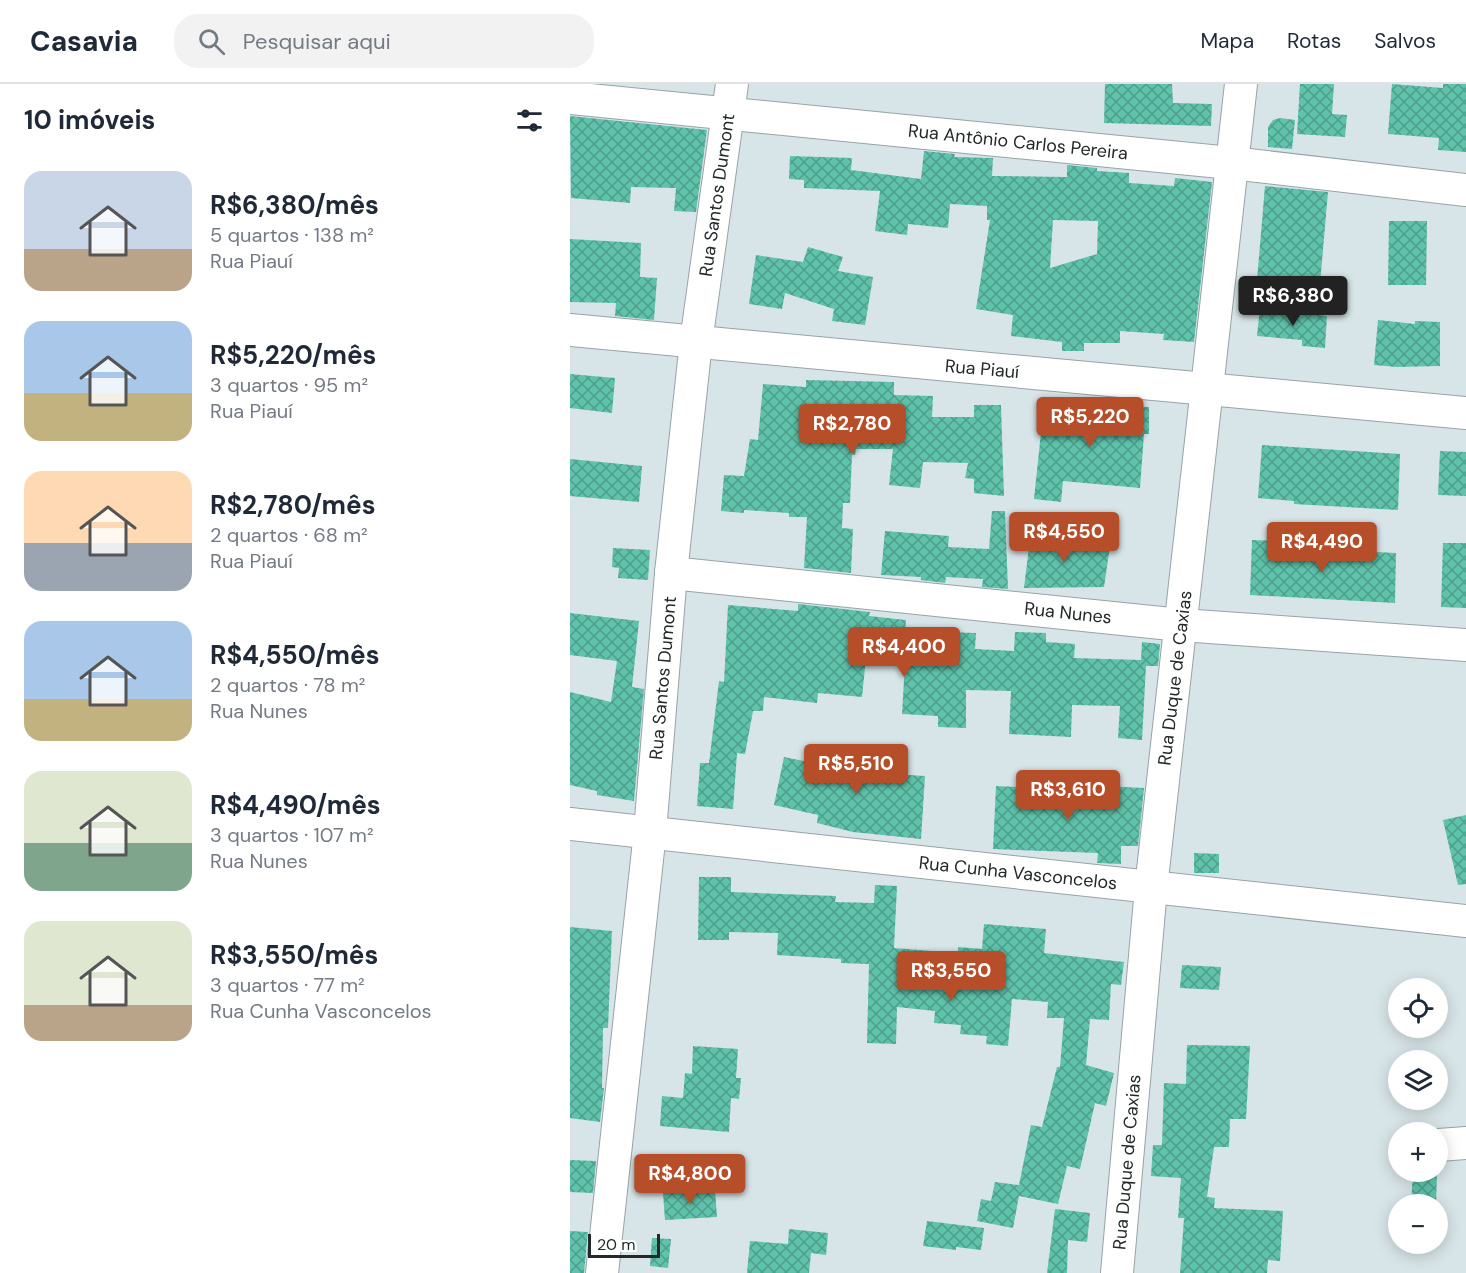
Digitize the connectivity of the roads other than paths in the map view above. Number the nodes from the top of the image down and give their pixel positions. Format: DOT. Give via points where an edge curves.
graph roads {
  1 [pos="1241,84"];
  2 [pos="570,98"];
  3 [pos="730,99"];
  4 [pos="1232,163"];
  5 [pos="1466,190"];
  6 [pos="570,330"];
  7 [pos="696,342"];
  8 [pos="1209,391"];
  9 [pos="1466,413"];
  10 [pos="671,573"];
  11 [pos="1181,625"];
  12 [pos="1466,645"];
  13 [pos="570,824"];
  14 [pos="650,832"];
  15 [pos="1151,888"];
  16 [pos="1466,921"];
  17 [pos="602,1273"];
  18 [pos="1117,1273"];
  1 -- 4 [label="street, Rua Duque de Caxias"];
  2 -- 3 [label="street, Rua Antônio Carlos Pereira"];
  3 -- 4 [label="street, Rua Antônio Carlos Pereira"];
  3 -- 7 [label="street, Rua Santos Dumont"];
  4 -- 5 [label="street, Rua Antônio Carlos Pereira"];
  4 -- 8 [label="street, Rua Duque de Caxias"];
  6 -- 7 [label="street, Rua Piauí"];
  7 -- 8 [label="street, Rua Piauí"];
  7 -- 10 [label="street, Rua Santos Dumont"];
  8 -- 9 [label="street, Rua Piauí"];
  8 -- 11 [label="street, Rua Duque de Caxias"];
  10 -- 11 [label="street, Rua Nunes"];
  10 -- 14 [label="street, Rua Santos Dumont"];
  11 -- 12 [label="street, Rua Nunes"];
  11 -- 15 [label="street, Rua Duque de Caxias"];
  13 -- 14 [label="street, Rua Cunha Vasconcelos"];
  14 -- 15 [label="street, Rua Cunha Vasconcelos"];
  14 -- 17 [label="street, Rua Santos Dumont"];
  15 -- 16 [label="street, Rua Cunha Vasconcelos"];
  15 -- 18 [label="street, Rua Duque de Caxias"];
}
